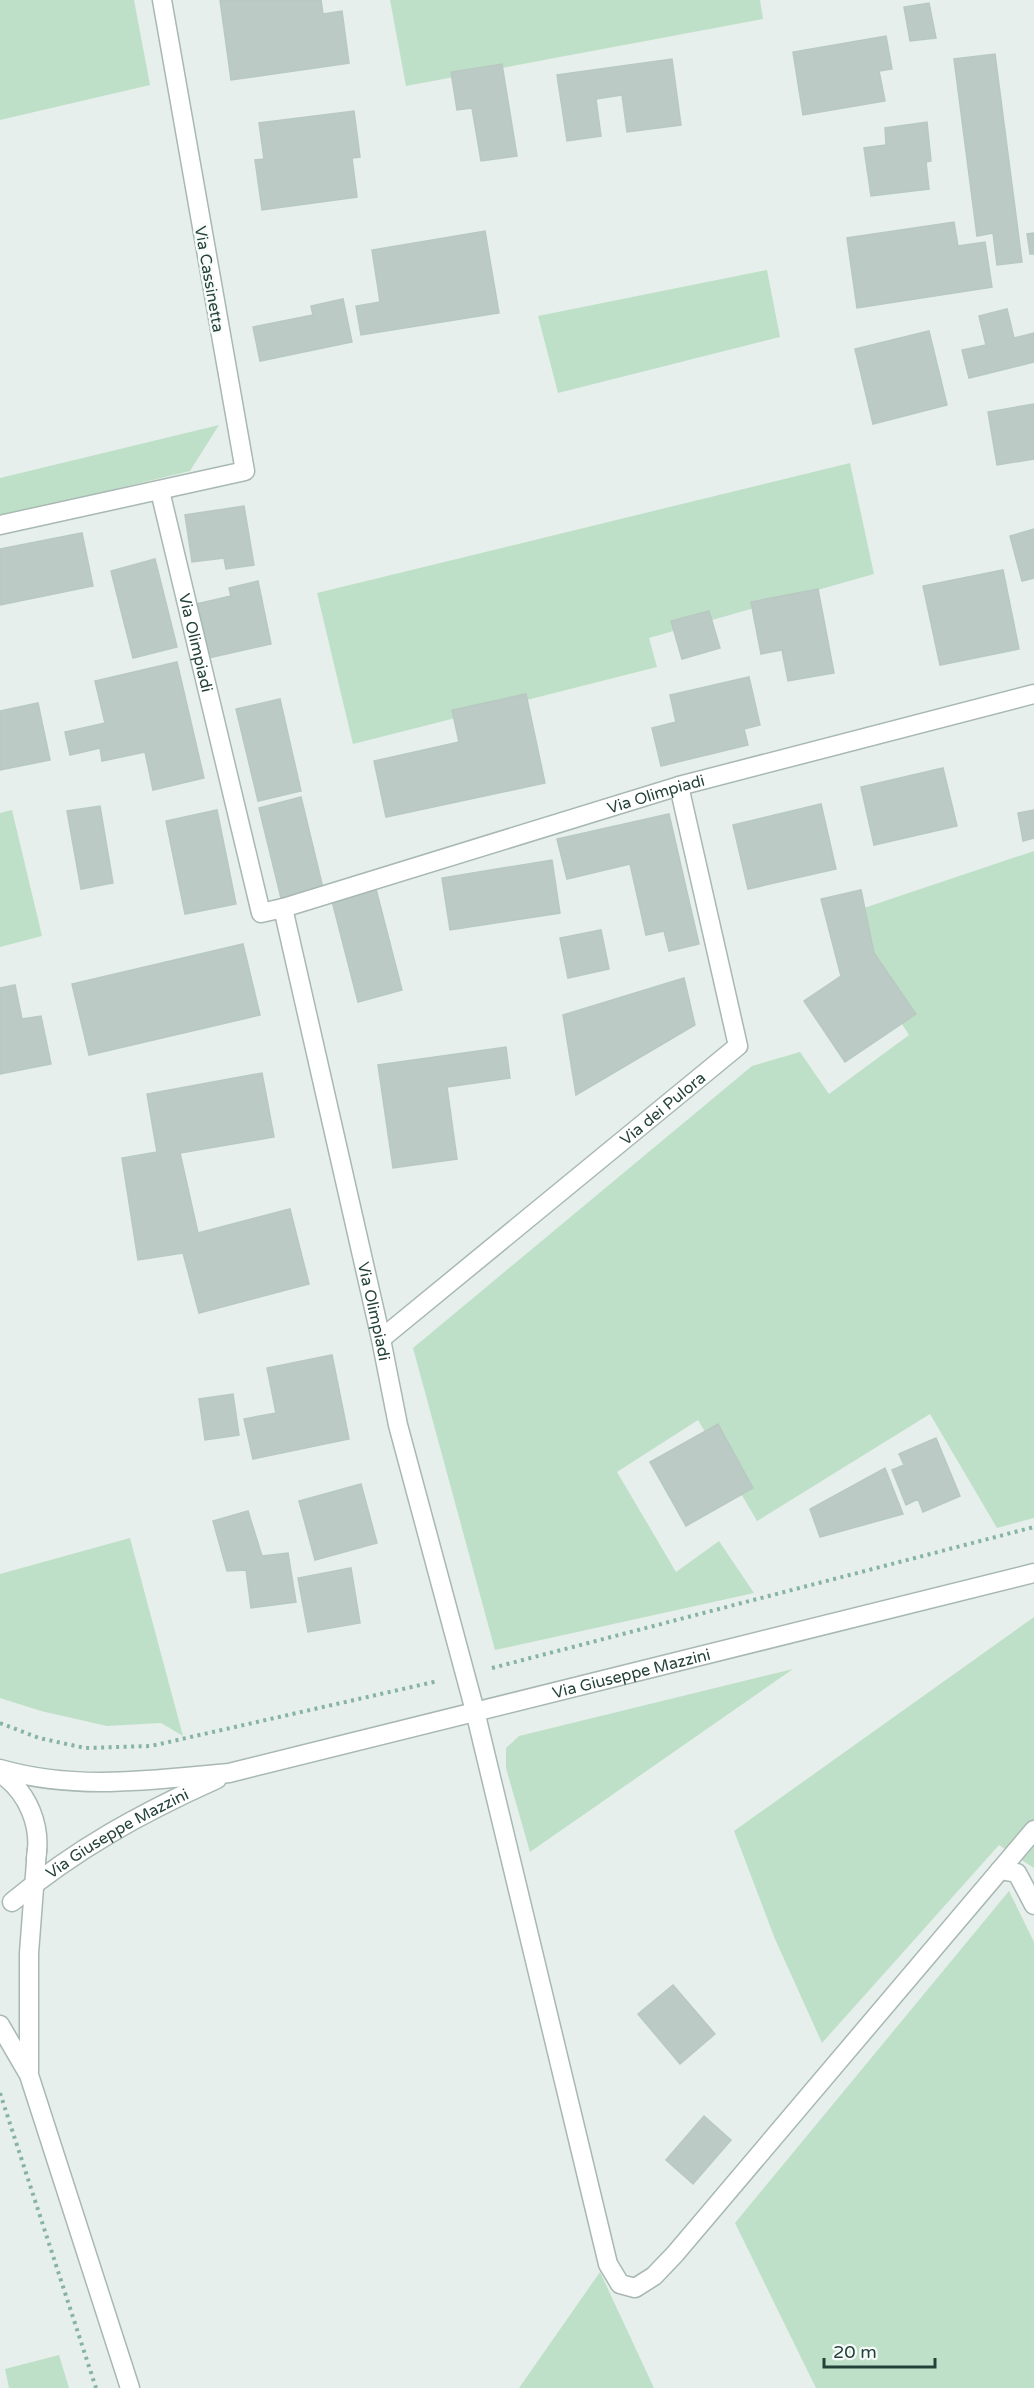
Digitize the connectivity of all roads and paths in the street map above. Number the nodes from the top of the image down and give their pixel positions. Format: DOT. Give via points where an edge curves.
graph roads {
  1 [pos="162,0"];
  2 [pos="160,491"];
  3 [pos="0,525"];
  4 [pos="1034,694"];
  5 [pos="679,786"];
  6 [pos="283,908"];
  7 [pos="381,1339"];
  8 [pos="1034,1527"];
  9 [pos="1034,1573"];
  10 [pos="464,1675"];
  11 [pos="475,1711"];
  12 [pos="0,1723"];
  13 [pos="0,1771"];
  14 [pos="229,1773"];
  15 [pos="1034,1830"];
  16 [pos="37,1849"];
  17 [pos="1000,1870"];
  18 [pos="35,1883"];
  19 [pos="1034,1905"];
  20 [pos="6,1908"];
  21 [pos="0,2025"];
  22 [pos="29,2075"];
  23 [pos="0,2093"];
  24 [pos="96,2388"];
  25 [pos="130,2388"];
  1 -- 2 [label="street, Via Cassinetta" via="245,471"];
  2 -- 3 [label="street"];
  2 -- 6 [label="street, Via Olimpiadi" via="261,914"];
  4 -- 5 [label="street, Via Olimpiadi"];
  5 -- 6 [label="street, Via Olimpiadi"];
  5 -- 7 [label="street, Via dei Pulora" via="738,1046"];
  6 -- 7 [label="street, Via Olimpiadi"];
  7 -- 10 [label="street, Via Olimpiadi" via="398,1425"];
  8 -- 10 [label="path"];
  9 -- 11 [label="street, Via Giuseppe Mazzini"];
  10 -- 11 [label="street, Via Olimpiadi"];
  10 -- 12 [label="path" via="151,1746 85,1748 39,1738"];
  11 -- 14 [label="street, Via Giuseppe Mazzini"];
  11 -- 17 [label="street, Via Olimpiadi" via="608,2264 620,2284 635,2288 654,2276 675,2254"];
  13 -- 14 [label="street, Via Giuseppe Mazzini" via="94,1784"];
  13 -- 16 [label="street" via="30,1807"];
  14 -- 18 [label="street, Via Giuseppe Mazzini" via="129,1821"];
  15 -- 17 [label="street"];
  16 -- 18 [label="street"];
  16 -- 20 [label="street" via="29,1879"];
  17 -- 19 [label="street" via="1017,1873"];
  18 -- 20 [label="street, Via Giuseppe Mazzini"];
  18 -- 22 [label="street" via="29,1953"];
  21 -- 22 [label="street"];
  22 -- 25 [label="street"];
  23 -- 24 [label="path"];
}
